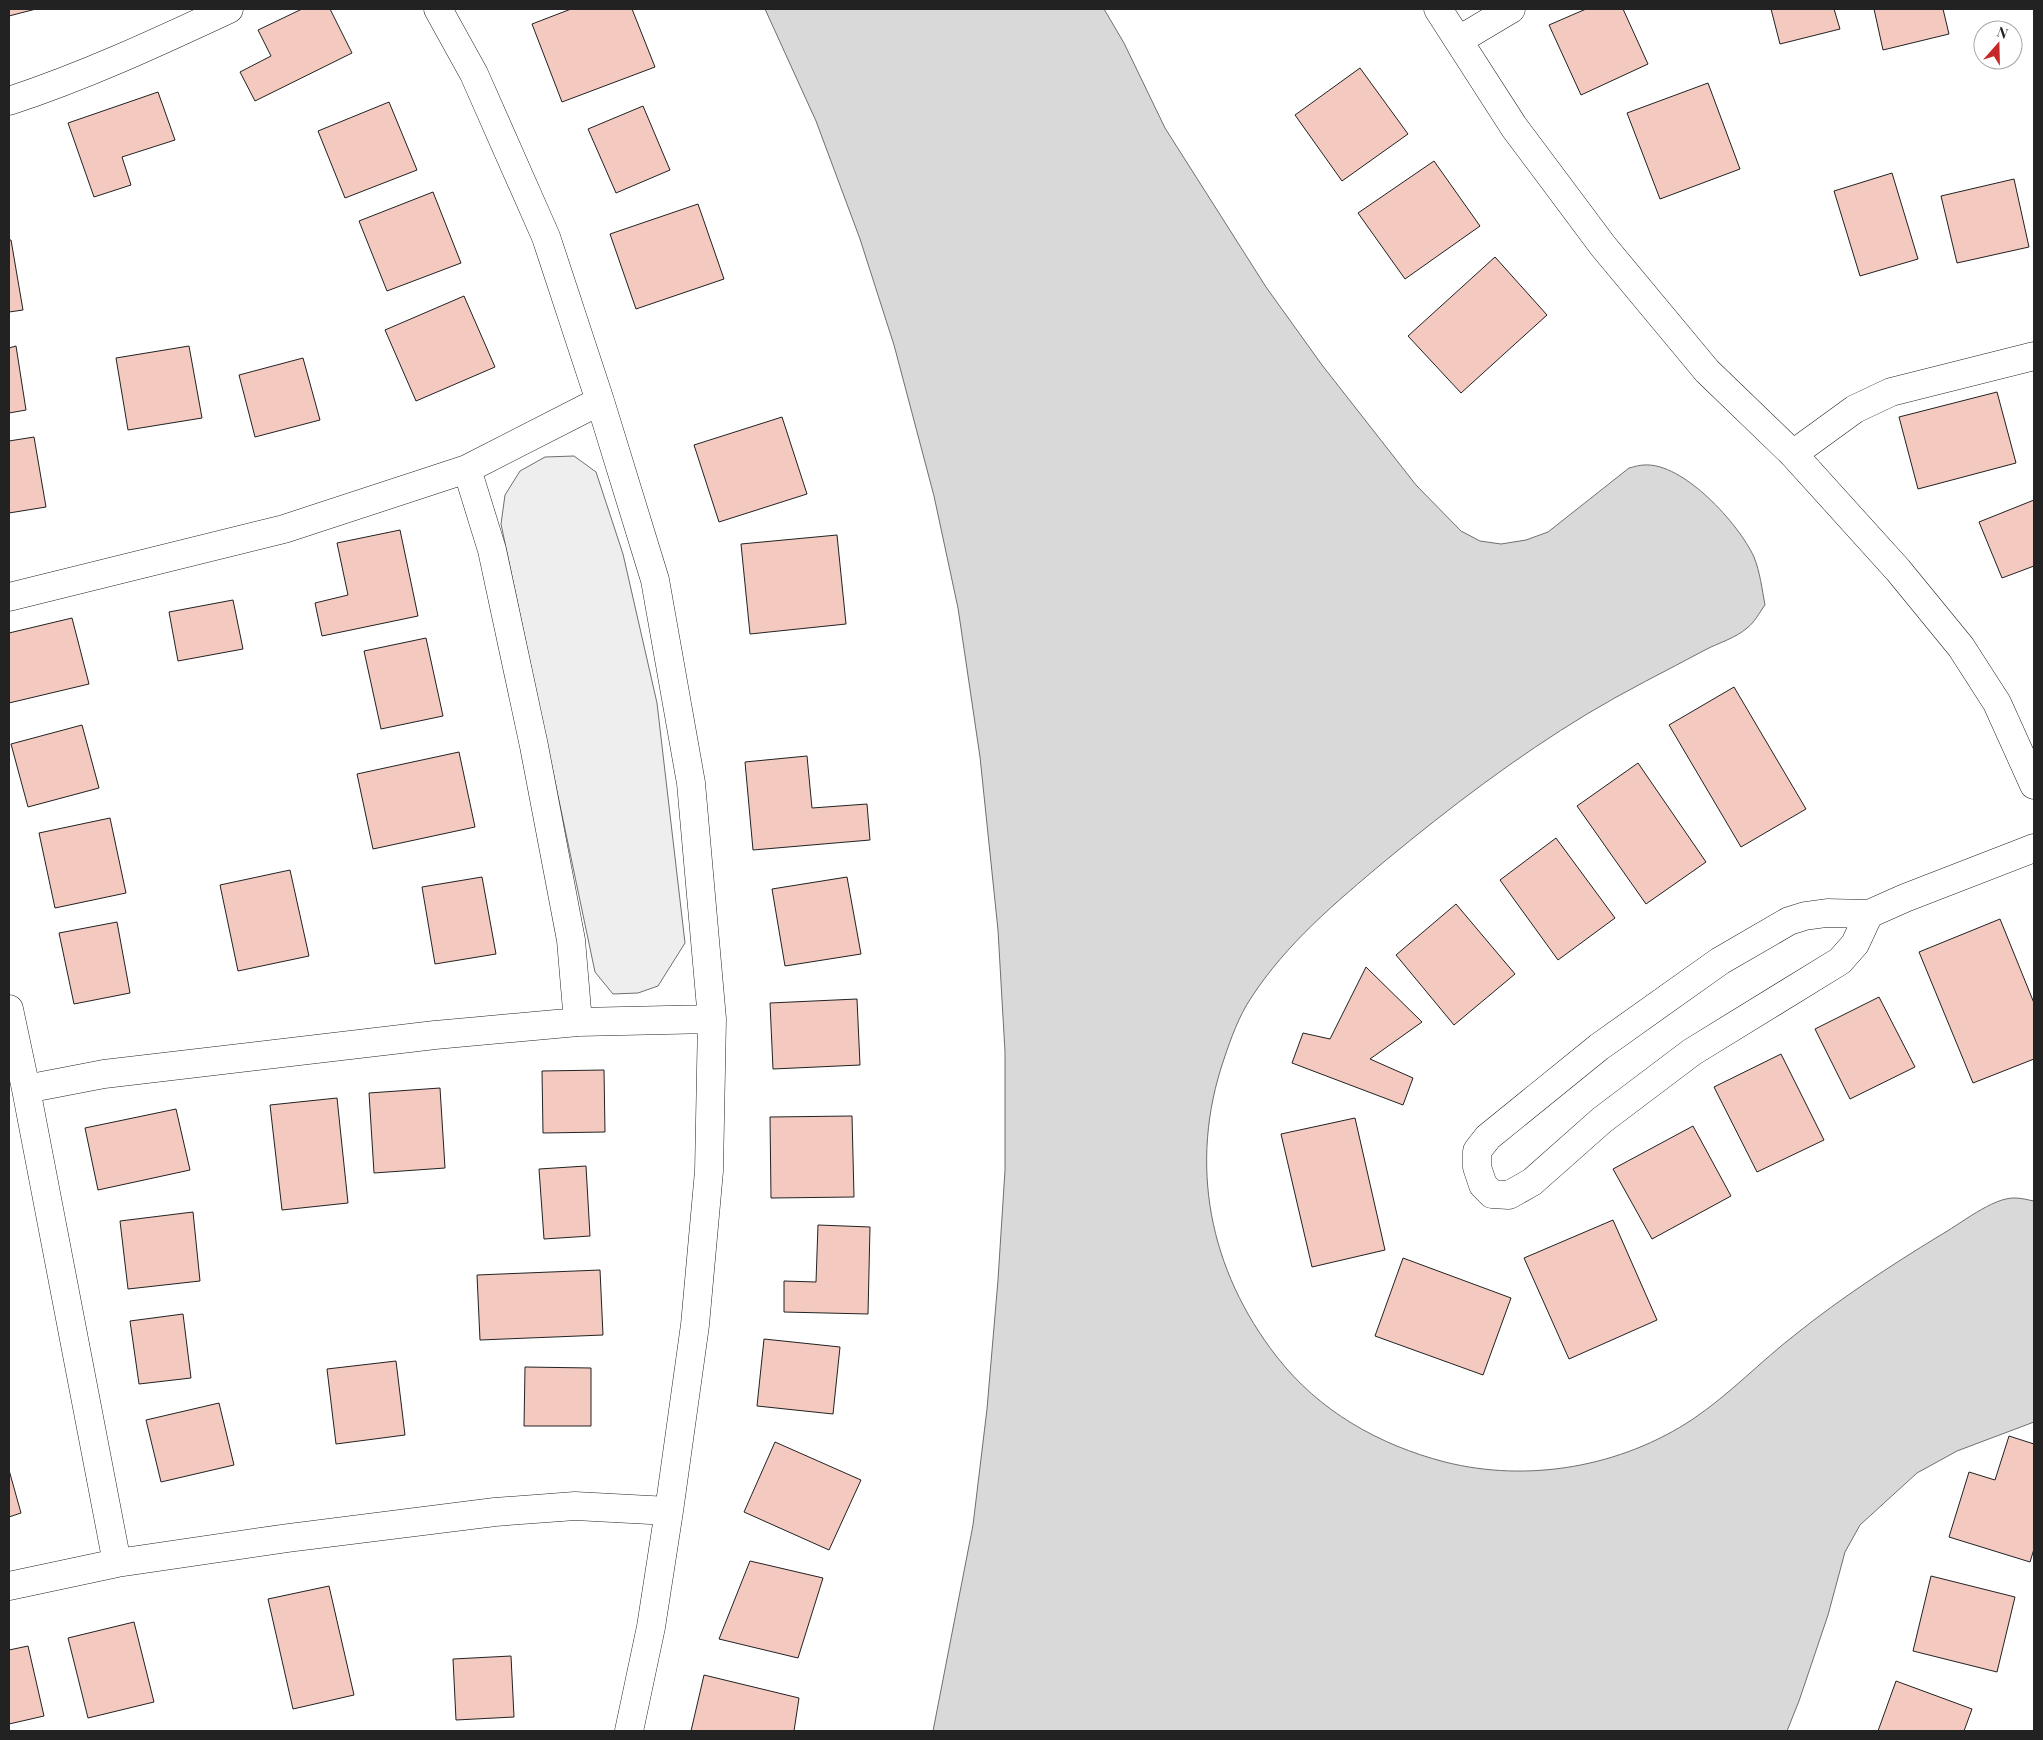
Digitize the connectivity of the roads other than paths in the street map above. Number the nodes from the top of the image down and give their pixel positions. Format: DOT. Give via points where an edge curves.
graph roads {
  1 [pos="229,9"];
  2 [pos="438,9"];
  3 [pos="1438,9"];
  4 [pos="1511,9"];
  5 [pos="1458,40"];
  6 [pos="9,101"];
  7 [pos="2034,356"];
  8 [pos="600,401"];
  9 [pos="1793,454"];
  10 [pos="467,469"];
  11 [pos="9,597"];
  12 [pos="2034,785"];
  13 [pos="2034,848"];
  14 [pos="1869,914"];
  15 [pos="9,1009"];
  16 [pos="712,1019"];
  17 [pos="578,1022"];
  18 [pos="26,1089"];
  19 [pos="669,1511"];
  20 [pos="117,1563"];
  21 [pos="9,1586"];
  22 [pos="629,1731"];
  1 -- 6 [label="street" via="139,52"];
  2 -- 8 [label="street" via="474,74 546,237"];
  3 -- 5 [label="street"];
  4 -- 5 [label="street"];
  5 -- 9 [label="street" via="1514,127 1603,246 1707,371"];
  7 -- 9 [label="street" via="1891,392 1855,408"];
  8 -- 10 [label="street"];
  8 -- 16 [label="street" via="654,580 671,664 691,783"];
  9 -- 12 [label="street" via="1898,570 1962,647 1997,703"];
  10 -- 11 [label="street" via="284,529"];
  10 -- 17 [label="street" via="492,550 534,746 571,940"];
  13 -- 14 [label="street"];
  14 -- 14 [label="street" via="1827,913 1789,921 1720,961 1599,1047 1488,1137 1477,1152 1483,1185 1492,1194 1509,1195 1532,1182 1602,1120 1692,1052 1840,961 1855,944"];
  15 -- 18 [label="street"];
  16 -- 17 [label="street"];
  16 -- 19 [label="street" via="709,1171 695,1325"];
  17 -- 18 [label="street" via="435,1035 104,1074"];
  18 -- 20 [label="street"];
  19 -- 20 [label="street" via="575,1506 495,1512"];
  19 -- 22 [label="street" via="651,1627"];
  20 -- 21 [label="street"];
}
